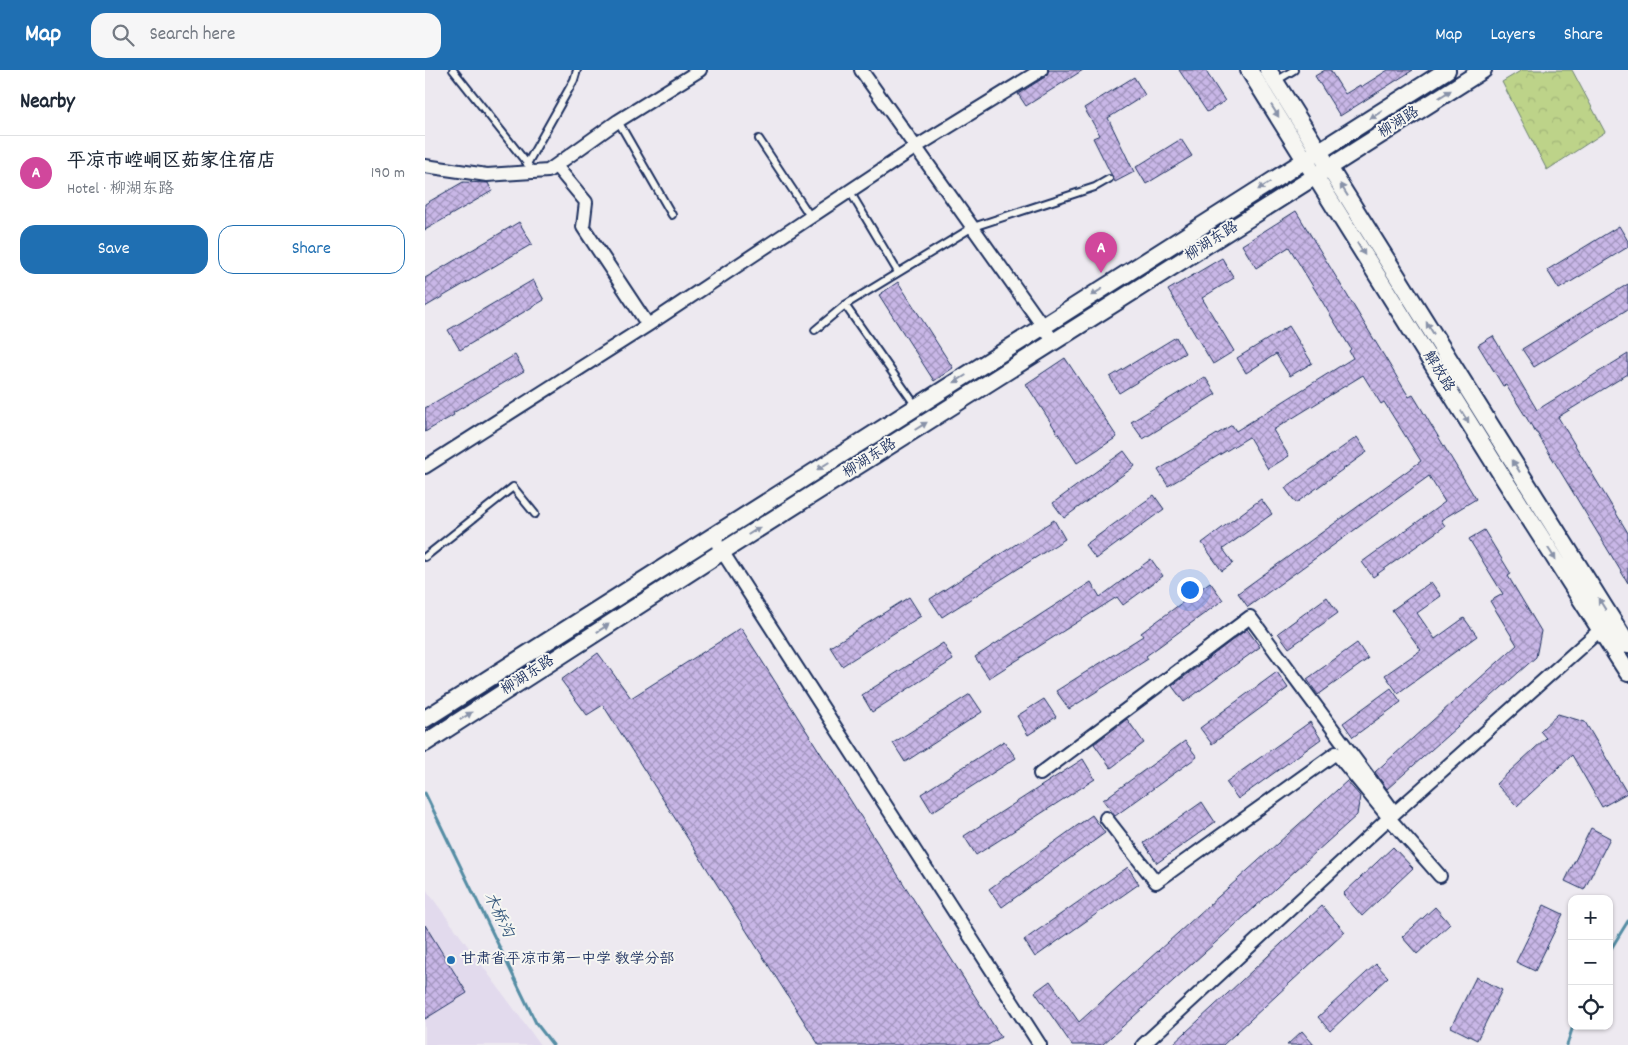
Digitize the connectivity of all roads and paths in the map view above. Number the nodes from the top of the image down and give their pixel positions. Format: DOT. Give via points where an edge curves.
graph roads {
  1 [pos="453,70"];
  2 [pos="577,70"];
  3 [pos="700,70"];
  4 [pos="861,70"];
  5 [pos="1041,70"];
  6 [pos="1249,70"];
  7 [pos="1294,70"];
  8 [pos="1447,70"];
  9 [pos="1483,70"];
  10 [pos="1272,76"];
  11 [pos="619,121"];
  12 [pos="759,139"];
  13 [pos="916,147"];
  14 [pos="1312,155"];
  15 [pos="425,166"];
  16 [pos="557,166"];
  17 [pos="531,168"];
  18 [pos="1322,172"];
  19 [pos="1109,179"];
  20 [pos="849,190"];
  21 [pos="672,215"];
  22 [pos="810,216"];
  23 [pos="973,227"];
  24 [pos="898,272"];
  25 [pos="845,305"];
  26 [pos="648,325"];
  27 [pos="1044,326"];
  28 [pos="815,330"];
  29 [pos="1055,342"];
  30 [pos="917,407"];
  31 [pos="425,467"];
  32 [pos="535,514"];
  33 [pos="713,536"];
  34 [pos="723,551"];
  35 [pos="425,557"];
  36 [pos="1600,630"];
  37 [pos="1628,645"];
  38 [pos="1628,673"];
  39 [pos="425,719"];
  40 [pos="425,741"];
  41 [pos="1039,774"];
  42 [pos="1392,815"];
  43 [pos="1107,818"];
  44 [pos="1440,876"];
  45 [pos="1040,1045"];
  46 [pos="1143,1045"];
  1 -- 17 [label="lane"];
  2 -- 17 [label="lane"];
  3 -- 11 [label="street"];
  4 -- 13 [label="street"];
  5 -- 13 [label="street"];
  6 -- 14 [label="main road, 解放路, one-way"];
  7 -- 10 [label="lane"];
  8 -- 14 [label="main road, 柳湖路, one-way"];
  18 -- 9 [label="main road, 柳湖路, one-way"];
  10 -- 14 [label="main road, 解放路"];
  11 -- 16 [label="street"];
  11 -- 21 [label="lane"];
  12 -- 22 [label="lane"];
  13 -- 20 [label="street"];
  13 -- 23 [label="street"];
  14 -- 18 [label="main road, 解放路"];
  14 -- 27 [label="main road, 柳湖东路, one-way"];
  15 -- 17 [label="street" via="487,175"];
  16 -- 17 [label="street" via="548,171"];
  16 -- 26 [label="street" via="586,202 583,227"];
  18 -- 29 [label="main road, 柳湖东路"];
  18 -- 36 [label="main road, 解放路, one-way" via="1506,482"];
  37 -- 18 [label="main road, 解放路, one-way"];
  19 -- 23 [label="lane" via="1095,187"];
  20 -- 22 [label="street"];
  20 -- 24 [label="lane"];
  22 -- 26 [label="street"];
  23 -- 24 [label="lane"];
  23 -- 27 [label="street"];
  24 -- 25 [label="lane"];
  25 -- 28 [label="lane"];
  25 -- 30 [label="lane"];
  26 -- 31 [label="street"];
  27 -- 29 [label="street"];
  27 -- 30 [label="main road, 柳湖东路, one-way"];
  34 -- 29 [label="main road, 柳湖东路, one-way"];
  30 -- 33 [label="main road, 柳湖东路, one-way"];
  32 -- 35 [label="lane" via="513,487"];
  33 -- 34 [label="street"];
  33 -- 39 [label="main road, 柳湖东路"];
  40 -- 34 [label="main road, 柳湖东路, one-way"];
  34 -- 45 [label="street"];
  36 -- 38 [label="main road, 解放路"];
  36 -- 42 [label="street"];
  41 -- 42 [label="street" via="1250,617"];
  42 -- 43 [label="street" via="1336,753 1156,882"];
  42 -- 44 [label="street"];
  42 -- 46 [label="street"];
}
